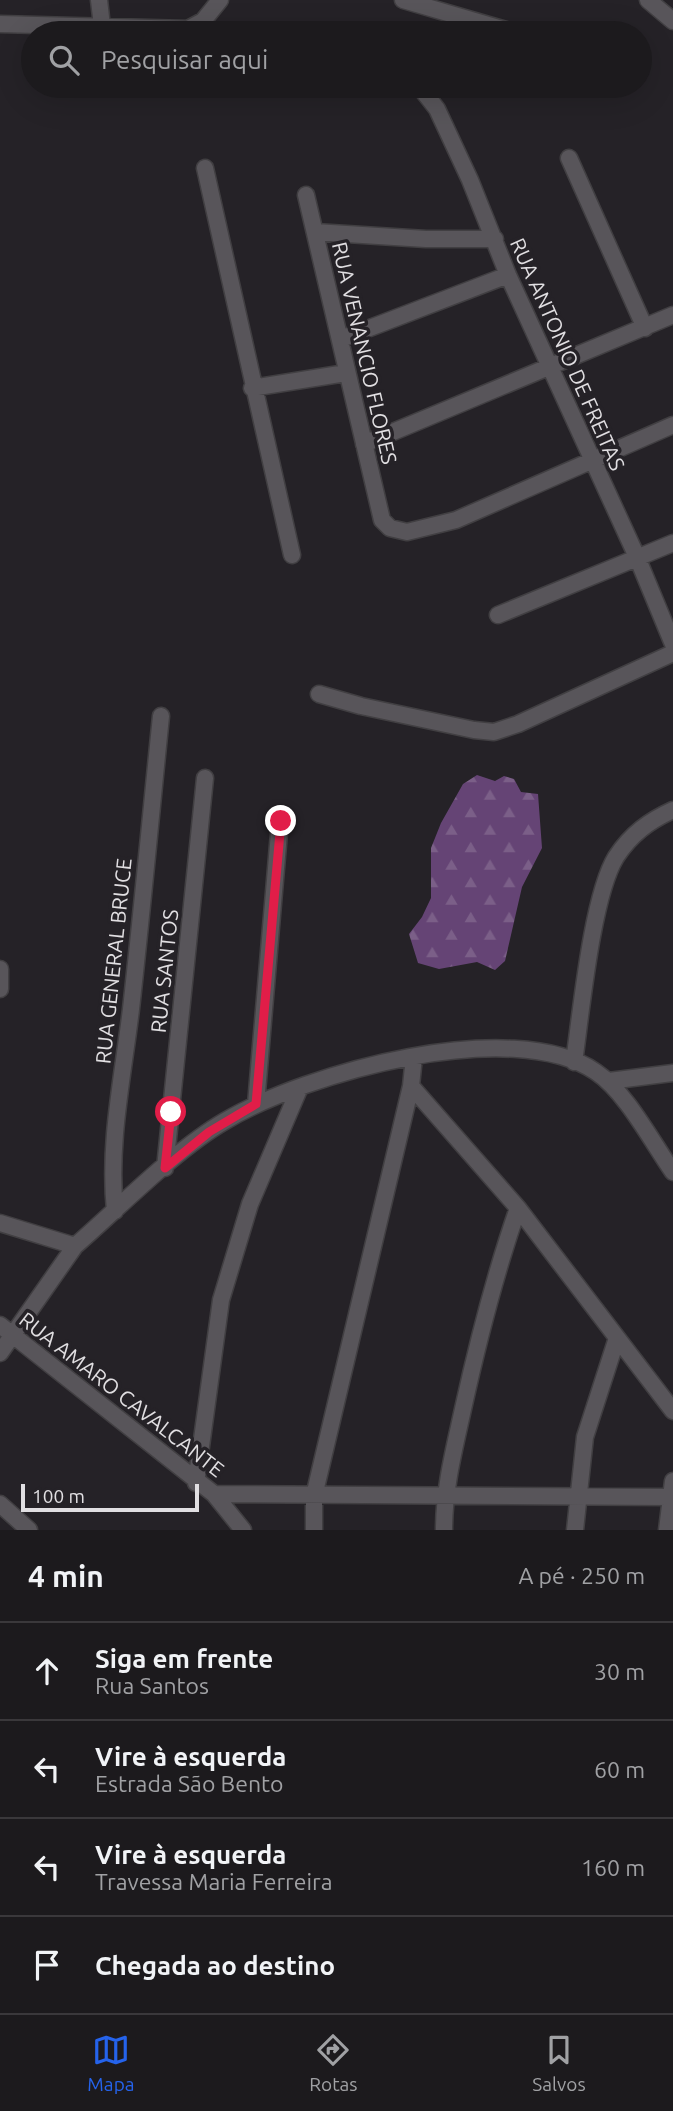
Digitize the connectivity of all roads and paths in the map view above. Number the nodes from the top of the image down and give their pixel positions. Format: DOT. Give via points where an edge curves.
graph roads {
  1 [pos="99,0"];
  2 [pos="220,0"];
  3 [pos="403,0"];
  4 [pos="648,0"];
  5 [pos="428,3"];
  6 [pos="101,21"];
  7 [pos="203,21"];
  8 [pos="481,21"];
  9 [pos="673,22"];
  10 [pos="0,24"];
  11 [pos="21,24"];
  12 [pos="428,98"];
  13 [pos="569,158"];
  14 [pos="205,168"];
  15 [pos="306,195"];
  16 [pos="315,232"];
  17 [pos="495,239"];
  18 [pos="508,275"];
  19 [pos="673,315"];
  20 [pos="645,328"];
  21 [pos="341,339"];
  22 [pos="551,368"];
  23 [pos="346,373"];
  24 [pos="253,388"];
  25 [pos="673,425"];
  26 [pos="364,444"];
  27 [pos="591,460"];
  28 [pos="673,543"];
  29 [pos="292,555"];
  30 [pos="637,557"];
  31 [pos="498,615"];
  32 [pos="673,644"];
  33 [pos="673,653"];
  34 [pos="319,694"];
  35 [pos="161,716"];
  36 [pos="205,778"];
  37 [pos="673,810"];
  38 [pos="281,821"];
  39 [pos="0,969"];
  40 [pos="0,989"];
  41 [pos="414,1057"];
  42 [pos="574,1062"];
  43 [pos="673,1073"];
  44 [pos="609,1081"];
  45 [pos="411,1086"];
  46 [pos="300,1087"];
  47 [pos="256,1104"];
  48 [pos="165,1168"];
  49 [pos="673,1172"];
  50 [pos="518,1208"];
  51 [pos="115,1211"];
  52 [pos="0,1223"];
  53 [pos="75,1246"];
  54 [pos="6,1329"];
  55 [pos="617,1338"];
  56 [pos="0,1353"];
  57 [pos="673,1411"];
  58 [pos="673,1481"];
  59 [pos="196,1483"];
  60 [pos="444,1493"];
  61 [pos="214,1494"];
  62 [pos="314,1496"];
  63 [pos="578,1497"];
  64 [pos="670,1497"];
  65 [pos="0,1504"];
  66 [pos="29,1530"];
  67 [pos="243,1530"];
  68 [pos="314,1530"];
  69 [pos="444,1530"];
  70 [pos="575,1530"];
  71 [pos="667,1530"];
  1 -- 6 [label="street"];
  2 -- 7 [label="street"];
  3 -- 5 [label="street"];
  4 -- 9 [label="street"];
  5 -- 8 [label="street"];
  10 -- 11 [label="street"];
  12 -- 17 [label="street, RUA ANTONIO DE FREITAS"];
  13 -- 20 [label="street"];
  14 -- 24 [label="street"];
  15 -- 16 [label="street, RUA VENANCIO FLORES"];
  16 -- 17 [label="street"];
  16 -- 21 [label="street, RUA VENANCIO FLORES"];
  17 -- 18 [label="street, RUA ANTONIO DE FREITAS"];
  18 -- 21 [label="street"];
  18 -- 22 [label="street, RUA ANTONIO DE FREITAS"];
  19 -- 20 [label="street"];
  20 -- 22 [label="street"];
  21 -- 23 [label="street, RUA VENANCIO FLORES"];
  22 -- 26 [label="street"];
  22 -- 27 [label="street, RUA ANTONIO DE FREITAS"];
  23 -- 24 [label="street"];
  23 -- 26 [label="street, RUA VENANCIO FLORES"];
  24 -- 29 [label="street"];
  25 -- 27 [label="street"];
  26 -- 27 [label="street, RUA VENANCIO FLORES" via="382,520 390,528 407,532 456,520"];
  27 -- 30 [label="street, RUA ANTONIO DE FREITAS"];
  28 -- 30 [label="street"];
  30 -- 31 [label="street"];
  30 -- 32 [label="street, RUA ANTONIO DE FREITAS"];
  33 -- 34 [label="street" via="494,732"];
  35 -- 51 [label="street, RUA GENERAL BRUCE" via="114,1136"];
  36 -- 48 [label="street, RUA SANTOS"];
  37 -- 42 [label="street" via="649,821 614,860 602,895"];
  38 -- 47 [label="street"];
  39 -- 40 [label="street"];
  41 -- 42 [label="street" via="458,1049 518,1049"];
  41 -- 45 [label="street"];
  41 -- 46 [label="street" via="344,1071"];
  42 -- 44 [label="street"];
  43 -- 44 [label="street"];
  44 -- 49 [label="street"];
  45 -- 50 [label="street"];
  45 -- 62 [label="street"];
  46 -- 47 [label="street"];
  46 -- 59 [label="street" via="250,1204 221,1300"];
  47 -- 48 [label="street" via="214,1129"];
  48 -- 51 [label="street"];
  50 -- 55 [label="street"];
  50 -- 60 [label="street" via="480,1338"];
  51 -- 53 [label="street"];
  52 -- 53 [label="street"];
  53 -- 54 [label="street"];
  54 -- 56 [label="street"];
  54 -- 59 [label="street, RUA AMARO CAVALCANTE"];
  55 -- 57 [label="street"];
  55 -- 63 [label="street" via="587,1427"];
  58 -- 64 [label="street"];
  59 -- 61 [label="street, RUA AMARO CAVALCANTE"];
  60 -- 62 [label="street"];
  60 -- 63 [label="street"];
  60 -- 69 [label="street"];
  61 -- 62 [label="street"];
  61 -- 67 [label="street, RUA AMARO CAVALCANTE"];
  62 -- 68 [label="street"];
  63 -- 64 [label="street"];
  63 -- 70 [label="street"];
  64 -- 71 [label="street"];
  65 -- 66 [label="street"];
}
